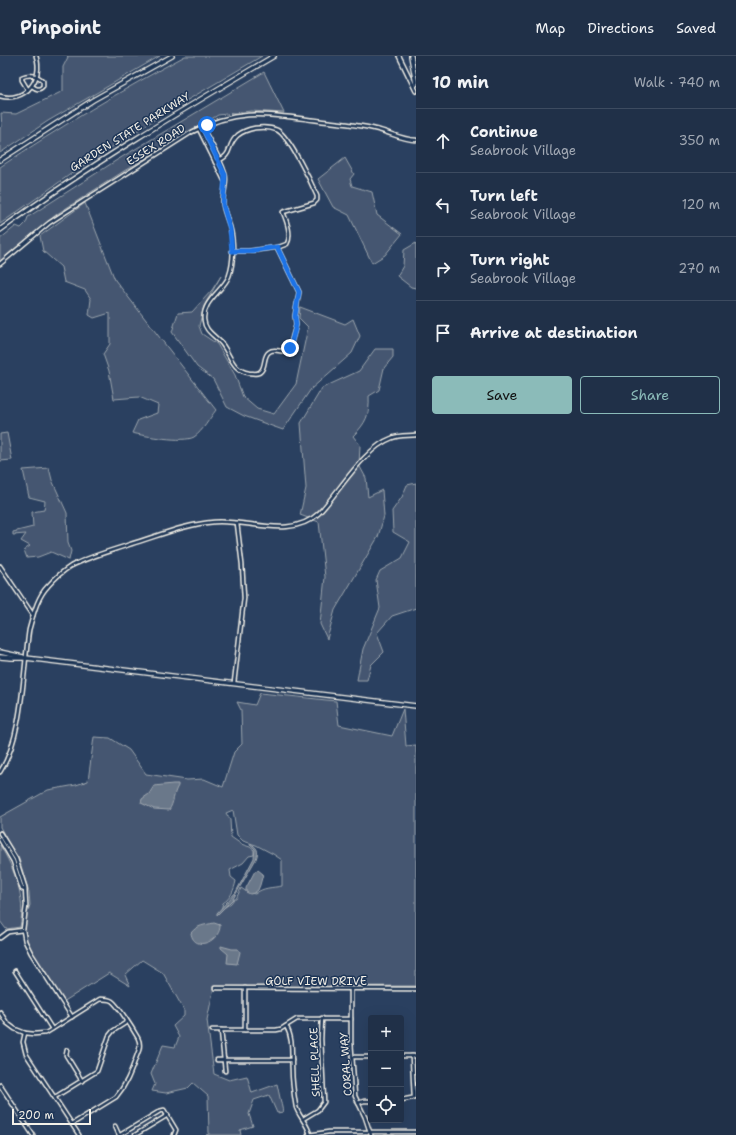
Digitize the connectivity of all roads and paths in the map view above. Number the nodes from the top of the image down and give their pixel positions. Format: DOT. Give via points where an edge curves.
graph roads {
  1 [pos="36,56"];
  2 [pos="172,56"];
  3 [pos="274,56"];
  4 [pos="398,56"];
  5 [pos="411,56"];
  6 [pos="37,76"];
  7 [pos="416,84"];
  8 [pos="32,86"];
  9 [pos="28,90"];
  10 [pos="416,91"];
  11 [pos="0,96"];
  12 [pos="202,127"];
  13 [pos="199,129"];
  14 [pos="416,140"];
  15 [pos="210,141"];
  16 [pos="206,143"];
  17 [pos="0,160"];
  18 [pos="219,160"];
  19 [pos="215,162"];
  20 [pos="225,182"];
  21 [pos="0,230"];
  22 [pos="278,247"];
  23 [pos="232,251"];
  24 [pos="0,264"];
  25 [pos="416,435"];
  26 [pos="238,523"];
  27 [pos="0,566"];
  28 [pos="33,615"];
  29 [pos="0,652"];
  30 [pos="0,657"];
  31 [pos="26,658"];
  32 [pos="234,683"];
  33 [pos="416,706"];
  34 [pos="0,772"];
  35 [pos="0,833"];
  36 [pos="0,839"];
  37 [pos="25,890"];
  38 [pos="23,930"];
  39 [pos="0,938"];
  40 [pos="15,971"];
  41 [pos="215,988"];
  42 [pos="245,988"];
  43 [pos="351,989"];
  44 [pos="416,989"];
  45 [pos="0,1012"];
  46 [pos="72,1017"];
  47 [pos="322,1018"];
  48 [pos="351,1019"];
  49 [pos="127,1022"];
  50 [pos="286,1026"];
  51 [pos="52,1029"];
  52 [pos="212,1030"];
  53 [pos="221,1030"];
  54 [pos="244,1030"];
  55 [pos="25,1033"];
  56 [pos="66,1050"];
  57 [pos="404,1056"];
  58 [pos="412,1056"];
  59 [pos="416,1056"];
  60 [pos="352,1057"];
  61 [pos="368,1057"];
  62 [pos="217,1060"];
  63 [pos="224,1060"];
  64 [pos="292,1060"];
  65 [pos="225,1071"];
  66 [pos="82,1081"];
  67 [pos="0,1085"];
  68 [pos="55,1097"];
  69 [pos="404,1100"];
  70 [pos="368,1101"];
  71 [pos="358,1103"];
  72 [pos="168,1115"];
  73 [pos="303,1119"];
  74 [pos="72,1124"];
  75 [pos="115,1126"];
  76 [pos="416,1132"];
  77 [pos="341,1134"];
  78 [pos="370,1134"];
  79 [pos="33,1135"];
  80 [pos="78,1135"];
  81 [pos="120,1135"];
  82 [pos="135,1135"];
  83 [pos="174,1135"];
  84 [pos="310,1135"];
  1 -- 6 [label="street"];
  2 -- 17 [label="highway" via="93,100"];
  3 -- 21 [label="highway, GARDEN STATE PARKWAY" via="137,137"];
  4 -- 10 [label="main road"];
  5 -- 7 [label="highway"];
  6 -- 8 [label="street"];
  6 -- 8 [label="street" via="43,80 43,86 39,89"];
  6 -- 9 [label="street" via="22,77"];
  8 -- 9 [label="street"];
  9 -- 11 [label="street" via="16,97"];
  12 -- 13 [label="street, ESSEX ROAD"];
  12 -- 14 [label="street, ESSEX ROAD" via="233,116 267,115 363,126 408,140"];
  12 -- 15 [label="street"];
  13 -- 16 [label="street"];
  13 -- 24 [label="street, ESSEX ROAD" via="66,212"];
  15 -- 16 [label="street"];
  15 -- 18 [label="street"];
  16 -- 19 [label="street"];
  18 -- 19 [label="street"];
  18 -- 20 [label="street"];
  18 -- 22 [label="street" via="227,155 238,135 253,129 271,128 289,141 317,199 314,203 283,212 289,238 286,244"];
  19 -- 20 [label="street"];
  20 -- 23 [label="street" via="223,205 230,229"];
  22 -- 23 [label="street"];
  22 -- 23 [label="street" via="299,292 296,325 289,350 269,352 261,371 256,374 244,372 231,362 222,344 210,333 204,321 208,304 229,275"];
  25 -- 26 [label="street" via="397,436 378,446 359,464 324,508 314,518 300,525 288,527"];
  26 -- 28 [label="street" via="214,522 182,528 78,563 47,586"];
  26 -- 32 [label="street" via="244,598"];
  27 -- 28 [label="street"];
  28 -- 31 [label="street"];
  29 -- 31 [label="highway"];
  30 -- 31 [label="highway"];
  31 -- 32 [label="highway"];
  31 -- 34 [label="street" via="17,726 7,759"];
  32 -- 33 [label="highway"];
  35 -- 37 [label="street" via="16,859"];
  36 -- 37 [label="street" via="13,861 22,889"];
  37 -- 38 [label="street"];
  38 -- 39 [label="street" via="8,932"];
  38 -- 46 [label="street" via="31,953"];
  40 -- 51 [label="street"];
  41 -- 42 [label="street, GOLF VIEW DRIVE"];
  42 -- 43 [label="street, GOLF VIEW DRIVE"];
  42 -- 54 [label="street"];
  43 -- 44 [label="street, GOLF VIEW DRIVE"];
  43 -- 48 [label="street, CORAL WAY"];
  45 -- 55 [label="street" via="7,1023"];
  46 -- 49 [label="street" via="100,999 105,999 116,1005"];
  46 -- 51 [label="street"];
  47 -- 48 [label="street"];
  47 -- 50 [label="street" via="297,1019"];
  47 -- 73 [label="street, SHELL PLACE" via="324,1102 318,1110"];
  48 -- 60 [label="street, CORAL WAY"];
  49 -- 66 [label="street" via="109,1036 97,1071"];
  49 -- 74 [label="street" via="140,1045 126,1085 116,1097"];
  50 -- 54 [label="street" via="276,1030"];
  50 -- 64 [label="street" via="291,1041"];
  51 -- 55 [label="street" via="46,1033"];
  52 -- 53 [label="street"];
  53 -- 54 [label="street"];
  53 -- 63 [label="street"];
  55 -- 68 [label="street" via="23,1042 26,1054"];
  56 -- 66 [label="street" via="66,1055"];
  57 -- 58 [label="street"];
  58 -- 59 [label="street"];
  58 -- 69 [label="street" via="414,1098"];
  60 -- 61 [label="street"];
  60 -- 71 [label="street, CORAL WAY" via="355,1096"];
  62 -- 63 [label="street"];
  63 -- 64 [label="street"];
  63 -- 65 [label="street"];
  64 -- 73 [label="street" via="296,1105"];
  66 -- 68 [label="street"];
  67 -- 79 [label="street"];
  68 -- 74 [label="street"];
  70 -- 71 [label="street"];
  71 -- 78 [label="street, CORAL WAY"];
  72 -- 81 [label="street" via="164,1110 160,1111"];
  72 -- 82 [label="street"];
  72 -- 83 [label="street" via="176,1130"];
  73 -- 84 [label="street"];
  74 -- 80 [label="street"];
  75 -- 81 [label="street"];
  76 -- 78 [label="street"];
  77 -- 78 [label="street"];
  77 -- 84 [label="street"];
}
